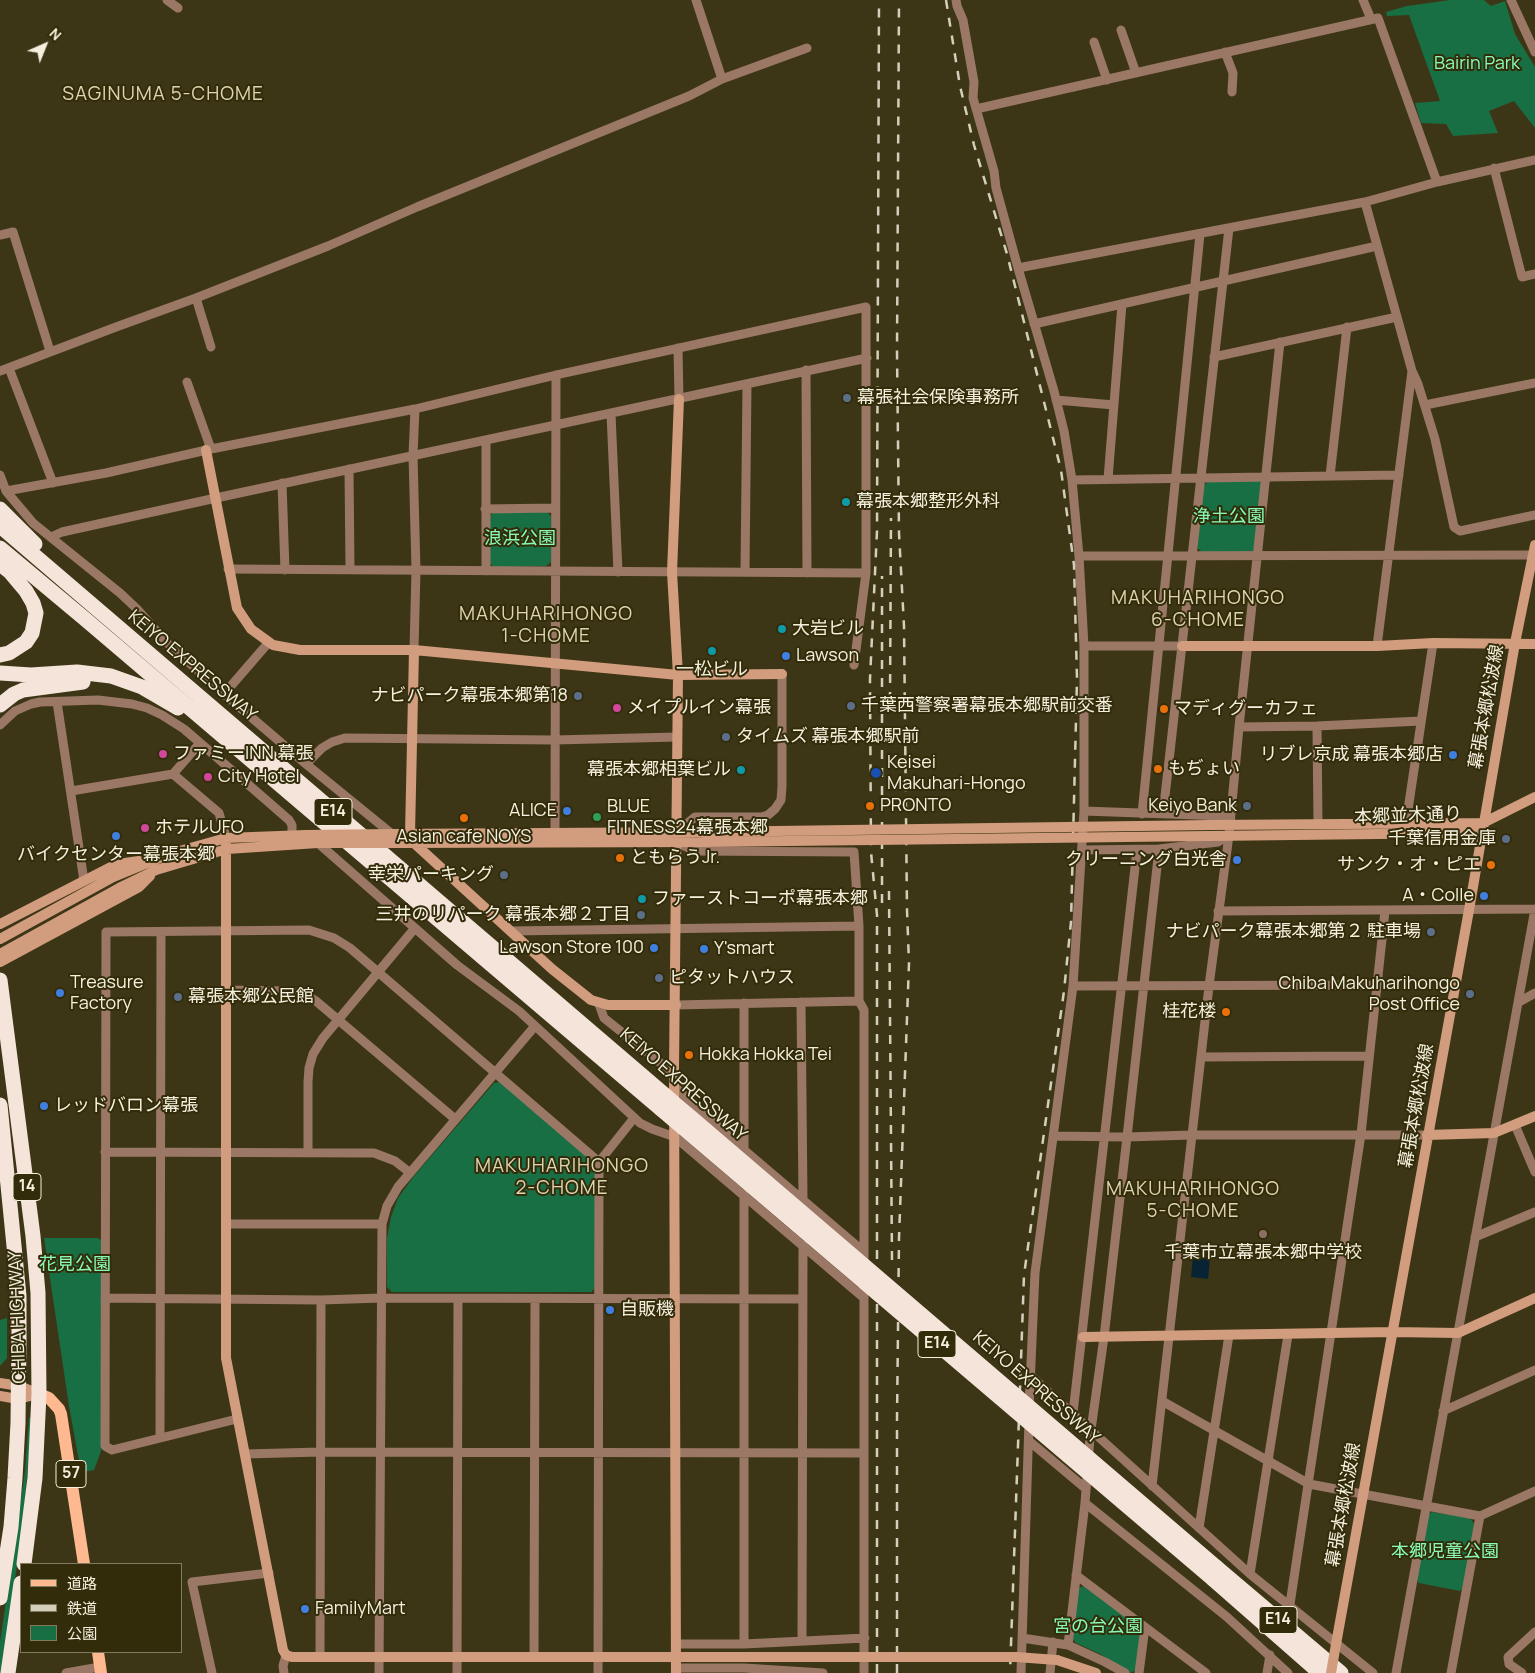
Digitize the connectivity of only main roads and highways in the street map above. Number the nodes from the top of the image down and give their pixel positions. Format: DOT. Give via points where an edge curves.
graph roads {
  1 [pos="0,510"];
  2 [pos="0,526"];
  3 [pos="0,548"];
  4 [pos="0,564"];
  5 [pos="117,627"];
  6 [pos="0,655"];
  7 [pos="0,674"];
  8 [pos="153,692"];
  9 [pos="0,705"];
  10 [pos="227,740"];
  11 [pos="0,980"];
  12 [pos="668,1097"];
  13 [pos="0,1105"];
  14 [pos="40,1394"];
  15 [pos="24,1563"];
  16 [pos="84,1563"];
  17 [pos="1215,1573"];
  18 [pos="20,1590"];
  19 [pos="0,1598"];
  20 [pos="98,1653"];
  21 [pos="101,1670"];
  22 [pos="8,1673"];
  23 [pos="1320,1673"];
  24 [pos="1341,1673"];
  1 -- 5 [label="highway" via="104,609"];
  2 -- 5 [label="highway, KEIYO EXPRESSWAY / E14"];
  3 -- 10 [label="highway, KEIYO EXPRESSWAY / E14"];
  4 -- 6 [label="highway" via="26,591 36,614 32,633 26,642"];
  5 -- 12 [label="highway, KEIYO EXPRESSWAY / E14"];
  7 -- 8 [label="highway" via="93,673 127,680"];
  8 -- 9 [label="highway" via="112,682 68,683 23,690"];
  8 -- 10 [label="highway" via="214,736"];
  10 -- 12 [label="highway, KEIYO EXPRESSWAY / E14"];
  11 -- 14 [label="highway, CHIBA HIGHWAY / 14" via="37,1272"];
  12 -- 17 [label="highway, KEIYO EXPRESSWAY / E14, bridge"];
  13 -- 19 [label="highway, CHIBA HIGHWAY / 14" via="19,1296 11,1521"];
  14 -- 15 [label="highway, CHIBA HIGHWAY / 14" via="35,1478"];
  14 -- 16 [label="main road, 57" via="49,1398 61,1414"];
  17 -- 23 [label="highway, KEIYO EXPRESSWAY / E14"];
  17 -- 24 [label="highway, KEIYO EXPRESSWAY / E14"];
  18 -- 22 [label="highway"];
  20 -- 21 [label="main road"];
}
